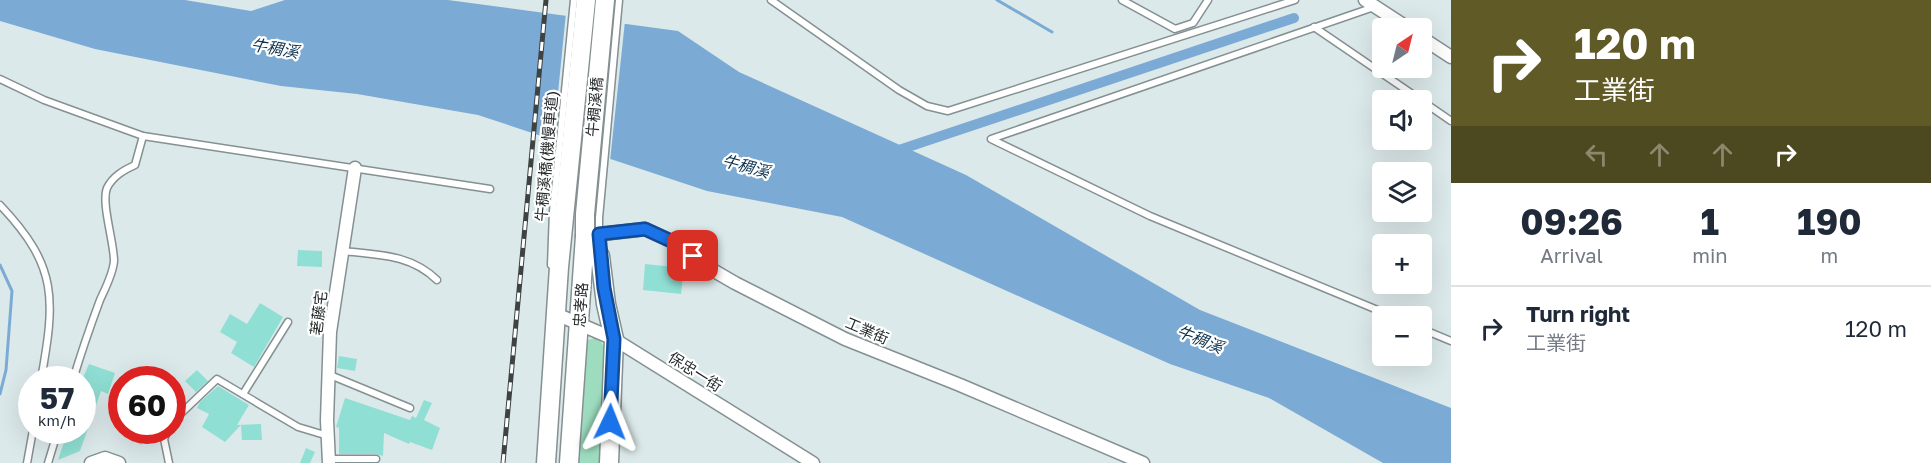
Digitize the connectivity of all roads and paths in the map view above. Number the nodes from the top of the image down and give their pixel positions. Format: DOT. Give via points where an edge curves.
graph roads {
  1 [pos="574,0"];
  2 [pos="586,0"];
  3 [pos="605,0"];
  4 [pos="619,0"];
  5 [pos="771,0"];
  6 [pos="1122,0"];
  7 [pos="1208,0"];
  8 [pos="1295,0"];
  9 [pos="1370,3"];
  10 [pos="1393,18"];
  11 [pos="1314,27"];
  12 [pos="1432,45"];
  13 [pos="1451,57"];
  14 [pos="0,79"];
  15 [pos="1406,90"];
  16 [pos="1432,108"];
  17 [pos="1451,121"];
  18 [pos="143,136"];
  19 [pos="355,168"];
  20 [pos="490,189"];
  21 [pos="0,205"];
  22 [pos="559,212"];
  23 [pos="592,216"];
  24 [pos="592,235"];
  25 [pos="343,251"];
  26 [pos="437,280"];
  27 [pos="1372,308"];
  28 [pos="556,314"];
  29 [pos="288,322"];
  30 [pos="579,323"];
  31 [pos="1432,333"];
  32 [pos="614,339"];
  33 [pos="1451,341"];
  34 [pos="43,366"];
  35 [pos="77,366"];
  36 [pos="330,375"];
  37 [pos="243,394"];
  38 [pos="410,408"];
  39 [pos="186,409"];
  40 [pos="328,436"];
  41 [pos="30,444"];
  42 [pos="54,444"];
  43 [pos="165,444"];
  44 [pos="376,459"];
  45 [pos="329,461"];
  46 [pos="27,463"];
  47 [pos="48,463"];
  48 [pos="91,463"];
  49 [pos="119,463"];
  50 [pos="169,463"];
  51 [pos="546,463"];
  52 [pos="569,463"];
  53 [pos="609,463"];
  54 [pos="813,463"];
  55 [pos="1143,463"];
  1 -- 22 [label="lane, 牛稠溪橋(機慢車道)"];
  2 -- 22 [label="main road, 牛稠溪橋"];
  3 -- 23 [label="main road, 牛稠溪橋"];
  4 -- 23 [label="lane"];
  5 -- 8 [label="lane" via="899,90 927,106 948,111"];
  6 -- 7 [label="lane" via="1175,29 1193,22"];
  9 -- 10 [label="street"];
  9 -- 11 [label="lane"];
  11 -- 15 [label="lane"];
  11 -- 27 [label="lane" via="991,139 1150,216"];
  12 -- 13 [label="street"];
  14 -- 18 [label="lane" via="44,100"];
  16 -- 17 [label="lane"];
  18 -- 19 [label="lane"];
  18 -- 35 [label="lane" via="135,165 123,170 107,189 105,201 114,265"];
  19 -- 20 [label="lane"];
  19 -- 25 [label="street, 荖藤宅"];
  21 -- 34 [label="lane" via="20,226 42,260 51,304"];
  22 -- 28 [label="main road, 忠孝路"];
  23 -- 24 [label="main road, 牛稠溪橋"];
  24 -- 30 [label="main road, 忠孝路"];
  24 -- 32 [label="main road, 忠孝路" via="600,256"];
  24 -- 55 [label="street, 工業街" via="645,229 682,246 735,283 845,339"];
  25 -- 26 [label="lane" via="399,257"];
  25 -- 36 [label="street, 荖藤宅" via="330,332"];
  28 -- 30 [label="street, 保忠一街"];
  28 -- 51 [label="main road, 忠孝路"];
  29 -- 37 [label="lane"];
  30 -- 32 [label="street, 保忠一街"];
  30 -- 52 [label="main road, 忠孝路"];
  31 -- 33 [label="lane"];
  32 -- 53 [label="main road, 忠孝路"];
  32 -- 54 [label="street, 保忠一街"];
  36 -- 38 [label="lane"];
  36 -- 40 [label="street, 荖藤宅"];
  37 -- 39 [label="lane" via="217,379"];
  37 -- 40 [label="lane" via="298,427"];
  40 -- 45 [label="street, 荖藤宅"];
  41 -- 46 [label="lane"];
  42 -- 47 [label="lane"];
  43 -- 50 [label="lane"];
  44 -- 45 [label="lane"];
  48 -- 49 [label="street" via="105,458"];
}
